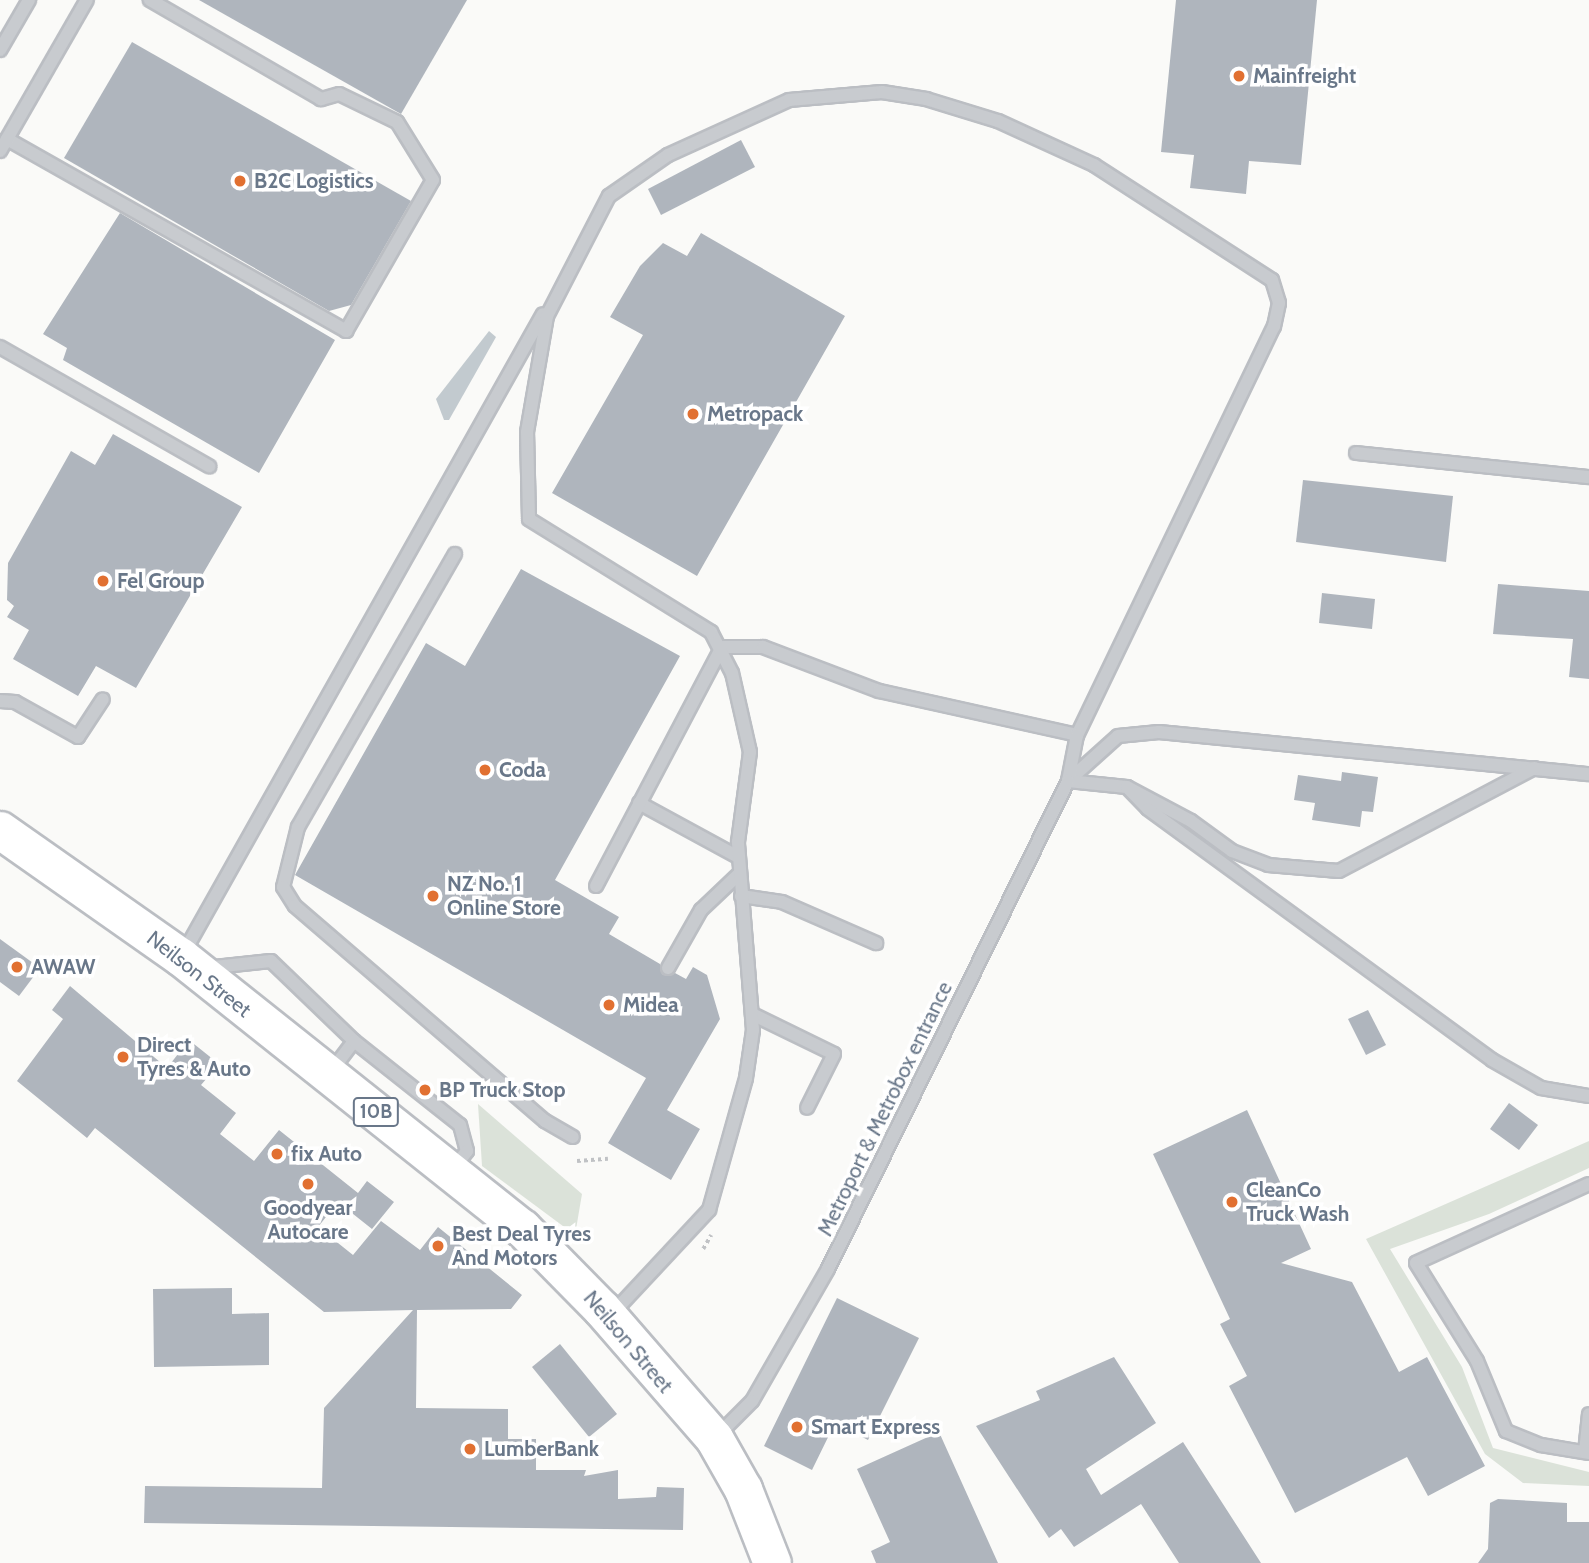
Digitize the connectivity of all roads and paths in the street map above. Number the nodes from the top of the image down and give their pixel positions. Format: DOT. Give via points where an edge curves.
graph roads {
  1 [pos="29,0"];
  2 [pos="87,0"];
  3 [pos="150,0"];
  4 [pos="0,50"];
  5 [pos="3,145"];
  6 [pos="555,296"];
  7 [pos="0,347"];
  8 [pos="1356,453"];
  9 [pos="209,466"];
  10 [pos="1589,477"];
  11 [pos="455,554"];
  12 [pos="722,648"];
  13 [pos="103,699"];
  14 [pos="0,701"];
  15 [pos="1077,735"];
  16 [pos="1534,768"];
  17 [pos="1589,774"];
  18 [pos="1068,781"];
  19 [pos="1128,786"];
  20 [pos="639,803"];
  21 [pos="0,830"];
  22 [pos="738,857"];
  23 [pos="738,875"];
  24 [pos="596,886"];
  25 [pos="741,896"];
  26 [pos="876,943"];
  27 [pos="188,963"];
  28 [pos="668,968"];
  29 [pos="752,1014"];
  30 [pos="354,1041"];
  31 [pos="328,1074"];
  32 [pos="1589,1096"];
  33 [pos="807,1108"];
  34 [pos="573,1138"];
  35 [pos="608,1159"];
  36 [pos="577,1161"];
  37 [pos="452,1171"];
  38 [pos="1589,1184"];
  39 [pos="711,1235"];
  40 [pos="704,1249"];
  41 [pos="609,1317"];
  42 [pos="1589,1414"];
  43 [pos="714,1438"];
  44 [pos="1587,1453"];
  45 [pos="772,1563"];
  1 -- 4 [label="lane"];
  2 -- 5 [label="lane"];
  3 -- 5 [label="lane" via="321,99 339,93 397,122 433,180 346,331"];
  6 -- 12 [label="lane" via="542,335 527,432 529,519 700,623"];
  6 -- 15 [label="lane" via="611,192 668,155 789,100 871,93 926,99 998,121 1094,165 1272,280 1279,303 1274,327"];
  6 -- 27 [label="lane"];
  7 -- 9 [label="lane"];
  8 -- 10 [label="lane"];
  11 -- 34 [label="lane" via="298,827 283,887 316,924 545,1121"];
  12 -- 15 [label="lane" via="763,647 880,691"];
  12 -- 20 [label="lane"];
  12 -- 22 [label="lane" via="740,701 750,752"];
  13 -- 14 [label="lane" via="78,737 15,702"];
  15 -- 18 [label="lane"];
  16 -- 17 [label="lane"];
  16 -- 18 [label="lane" via="1159,732 1118,736"];
  16 -- 19 [label="lane" via="1367,861 1339,871 1268,865 1232,851"];
  18 -- 19 [label="lane"];
  18 -- 43 [label="lane, Metroport & Metrobox entrance" via="828,1269 752,1401"];
  19 -- 32 [label="lane" via="1148,809 1492,1060 1541,1087"];
  20 -- 22 [label="lane"];
  20 -- 24 [label="lane"];
  21 -- 27 [label="main road, Neilson Street / 10B"];
  22 -- 23 [label="lane"];
  23 -- 25 [label="lane"];
  23 -- 28 [label="lane" via="701,910"];
  25 -- 26 [label="lane" via="782,902"];
  25 -- 29 [label="lane"];
  27 -- 30 [label="lane" via="271,961"];
  27 -- 31 [label="main road, Neilson Street / 10B"];
  29 -- 33 [label="lane" via="834,1054"];
  29 -- 41 [label="lane" via="746,1078 709,1210"];
  30 -- 31 [label="lane"];
  30 -- 37 [label="lane" via="460,1125 467,1151"];
  31 -- 37 [label="main road, Neilson Street / 10B"];
  35 -- 36 [label="path"];
  37 -- 41 [label="main road, Neilson Street / 10B" via="522,1228"];
  38 -- 44 [label="lane" via="1416,1263 1469,1348 1506,1430 1541,1446"];
  39 -- 40 [label="path"];
  41 -- 43 [label="main road, Neilson Street / 10B"];
  42 -- 44 [label="lane"];
  43 -- 45 [label="main road, Neilson Street / 10B" via="743,1489"];
}
